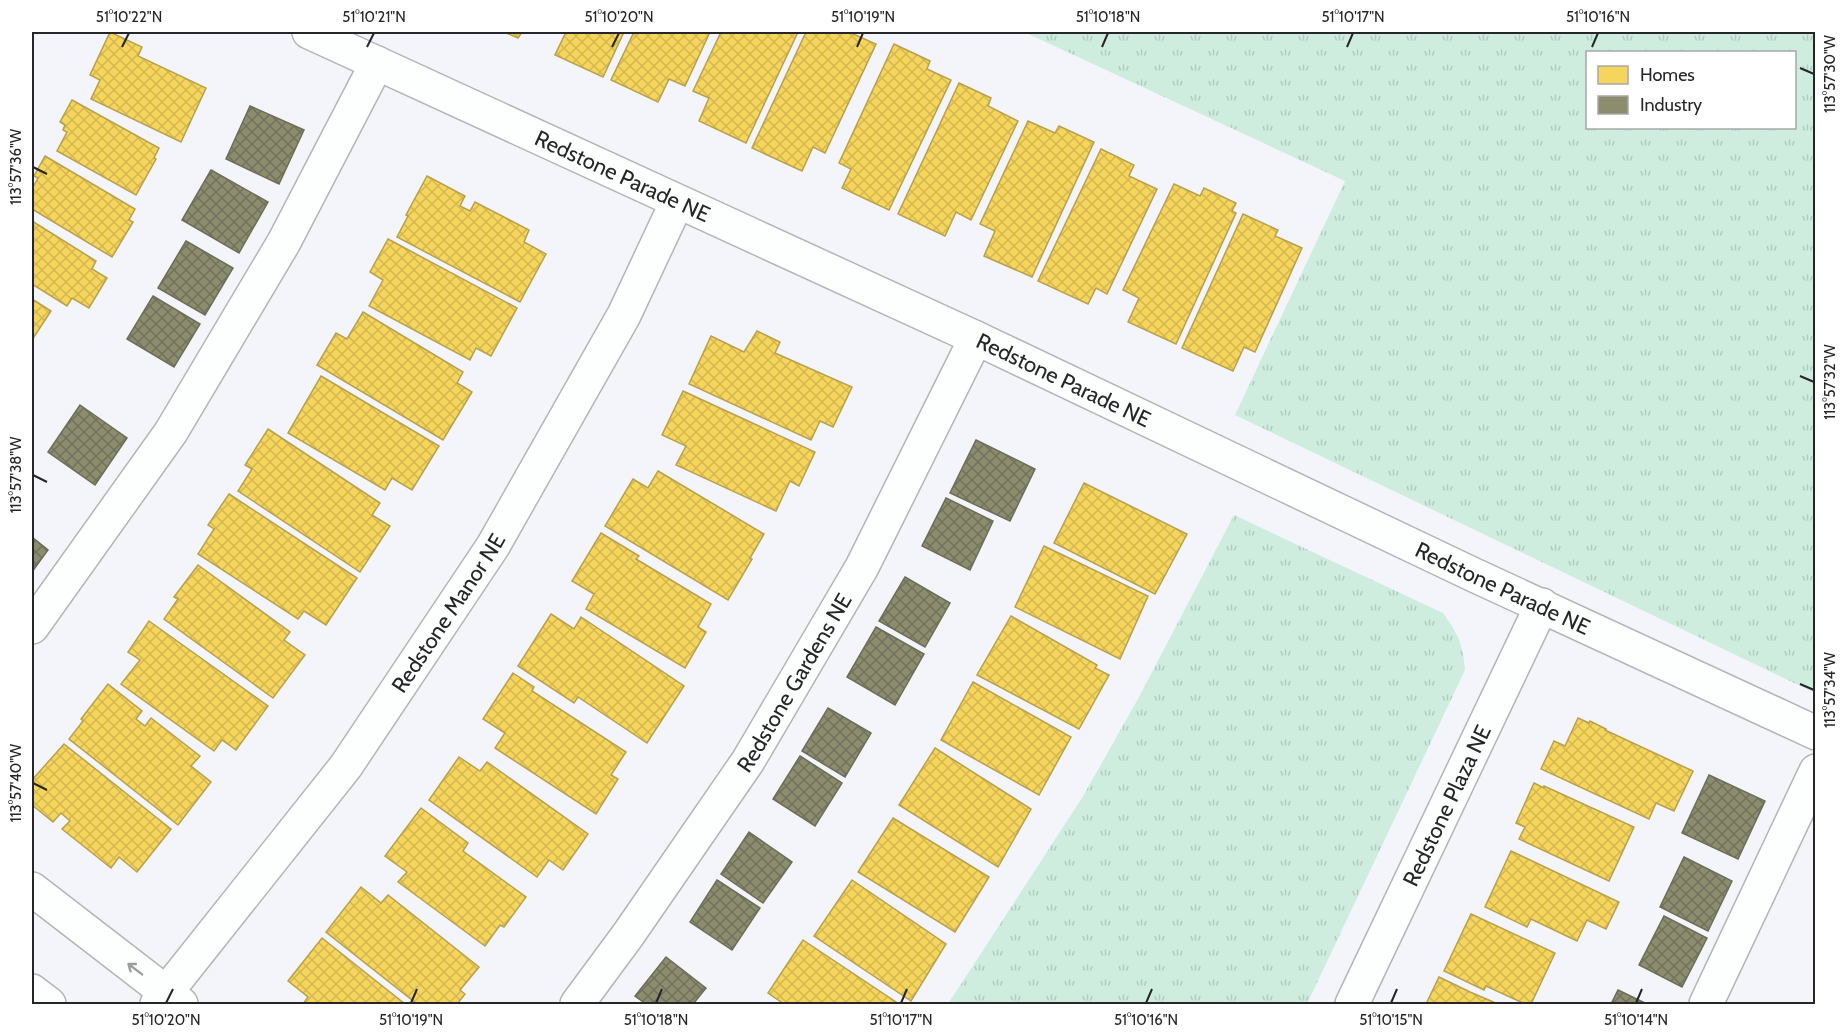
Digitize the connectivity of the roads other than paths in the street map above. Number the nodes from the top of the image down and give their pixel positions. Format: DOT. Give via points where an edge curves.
graph roads {
  1 [pos="309,32"];
  2 [pos="376,63"];
  3 [pos="677,202"];
  4 [pos="975,338"];
  5 [pos="1542,605"];
  6 [pos="32,627"];
  7 [pos="1815,732"];
  8 [pos="1815,771"];
  9 [pos="32,889"];
  10 [pos="32,991"];
  11 [pos="168,1001"];
  12 [pos="49,1005"];
  13 [pos="577,1005"];
  14 [pos="1352,1005"];
  15 [pos="1706,1005"];
  1 -- 2 [label="street, Redstone Parade NE"];
  2 -- 3 [label="street, Redstone Parade NE"];
  2 -- 6 [label="street" via="284,242 171,432"];
  3 -- 4 [label="street, Redstone Parade NE"];
  3 -- 11 [label="street, Redstone Manor NE" via="624,315 494,546 346,766"];
  4 -- 5 [label="street, Redstone Parade NE"];
  4 -- 13 [label="street, Redstone Gardens NE" via="862,567 748,761"];
  5 -- 7 [label="street, Redstone Parade NE"];
  5 -- 14 [label="street, Redstone Plaza NE"];
  8 -- 15 [label="street"];
  11 -- 9 [label="street, one-way"];
  10 -- 12 [label="street"];
}
